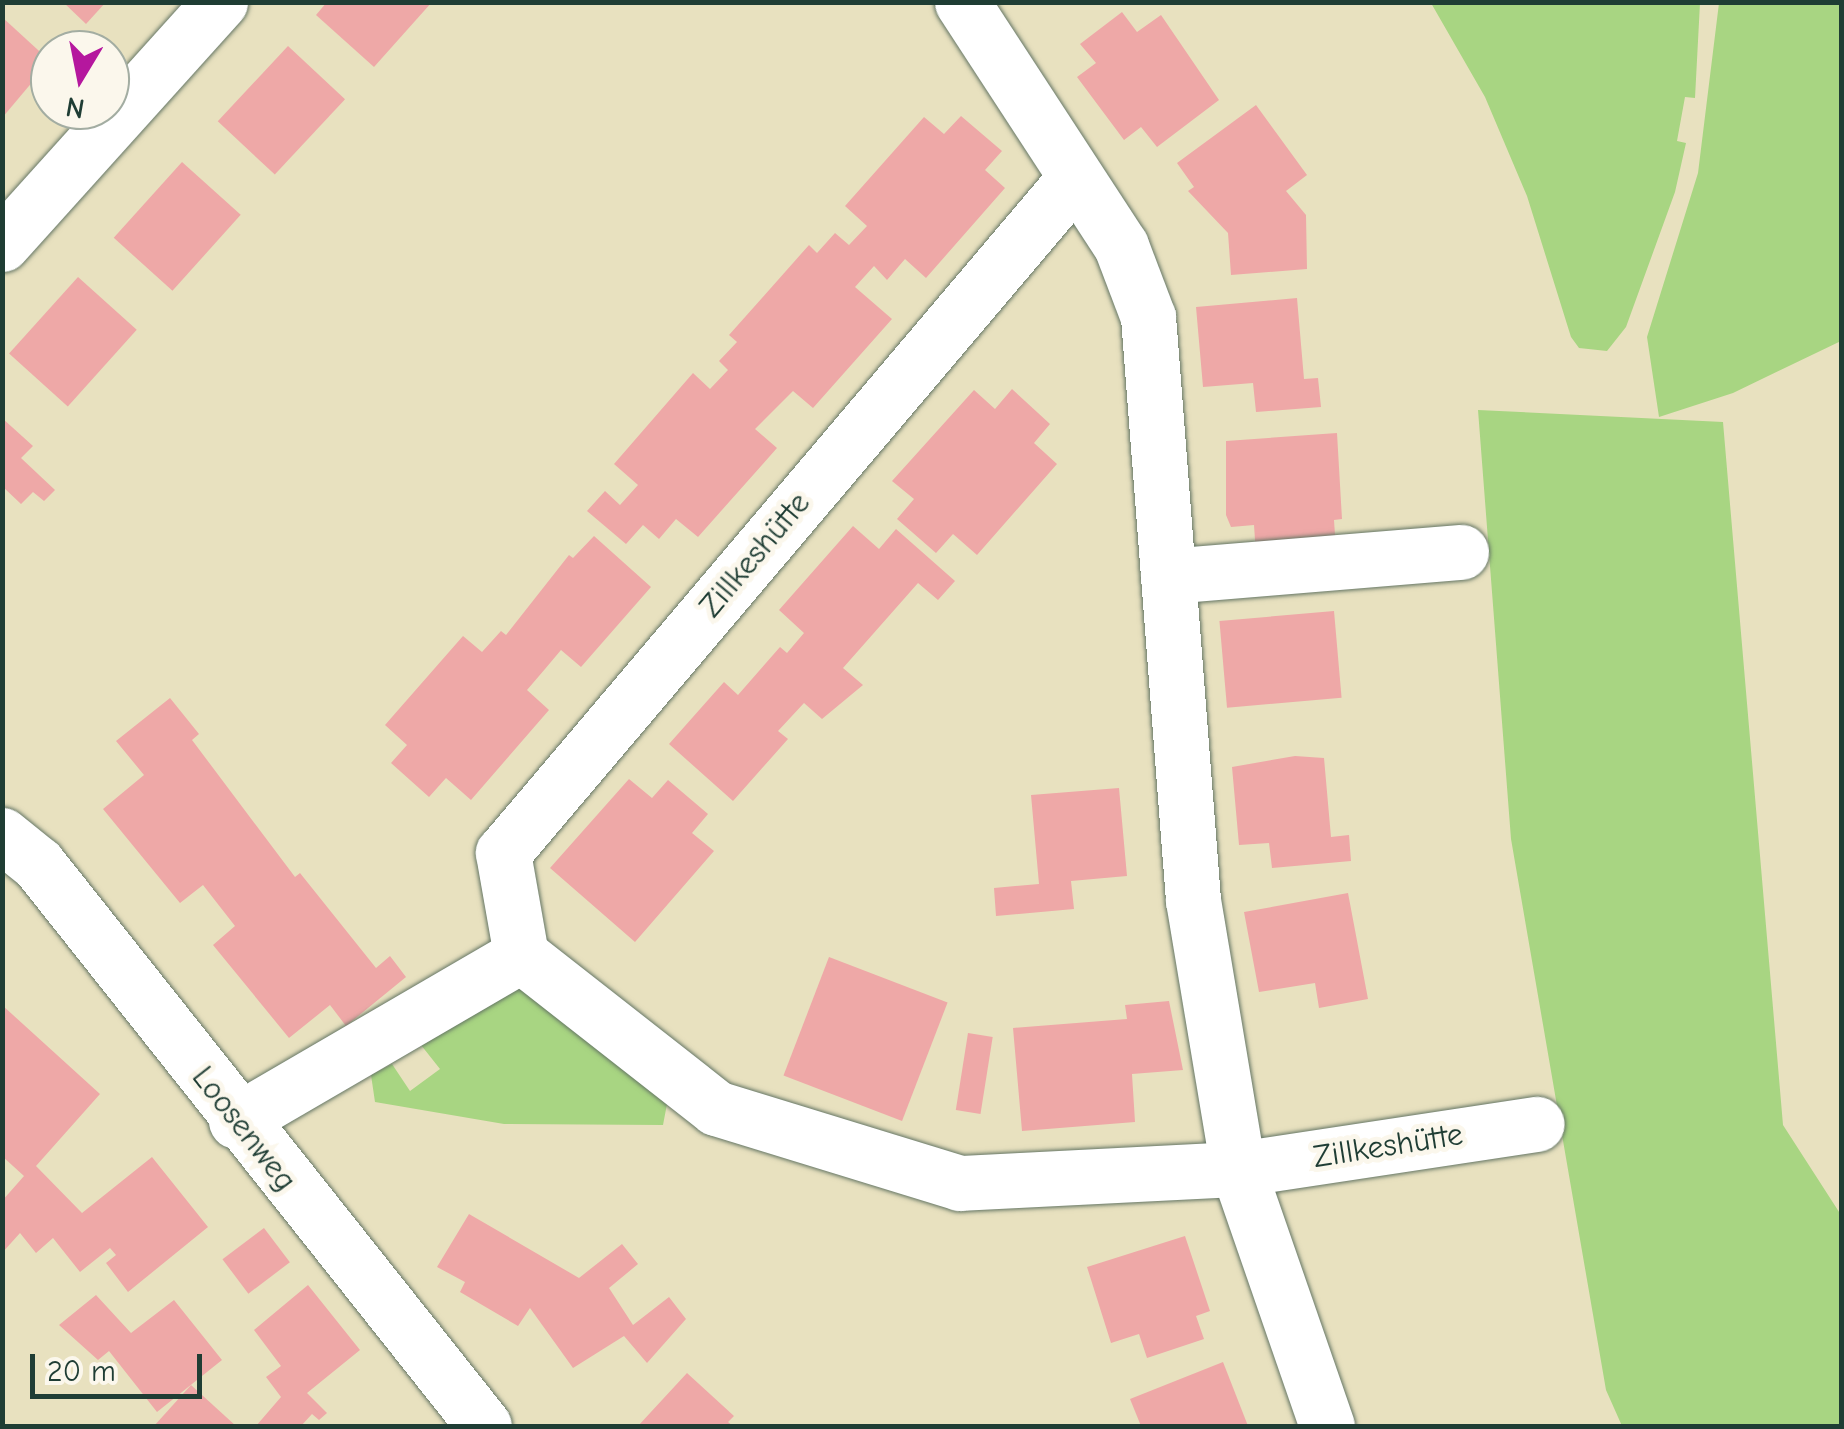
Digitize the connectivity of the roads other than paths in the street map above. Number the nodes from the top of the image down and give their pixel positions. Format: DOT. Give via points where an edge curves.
graph roads {
  1 [pos="220,2"];
  2 [pos="962,2"];
  3 [pos="1076,178"];
  4 [pos="2,244"];
  5 [pos="1461,552"];
  6 [pos="1168,576"];
  7 [pos="2,835"];
  8 [pos="522,955"];
  9 [pos="236,1121"];
  10 [pos="1538,1124"];
  11 [pos="1238,1170"];
  12 [pos="484,1426"];
  13 [pos="1328,1426"];
  1 -- 4 [label="street"];
  2 -- 3 [label="street"];
  3 -- 6 [label="street" via="1121,246 1148,317"];
  3 -- 8 [label="street, Zillkeshütte" via="502,853"];
  5 -- 6 [label="street"];
  6 -- 11 [label="street" via="1193,900"];
  7 -- 9 [label="street, Loosenweg" via="38,864"];
  8 -- 9 [label="street"];
  8 -- 11 [label="street, Zillkeshütte" via="716,1108 960,1183"];
  9 -- 12 [label="street, Loosenweg"];
  10 -- 11 [label="street, Zillkeshütte"];
  11 -- 13 [label="street"];
}
